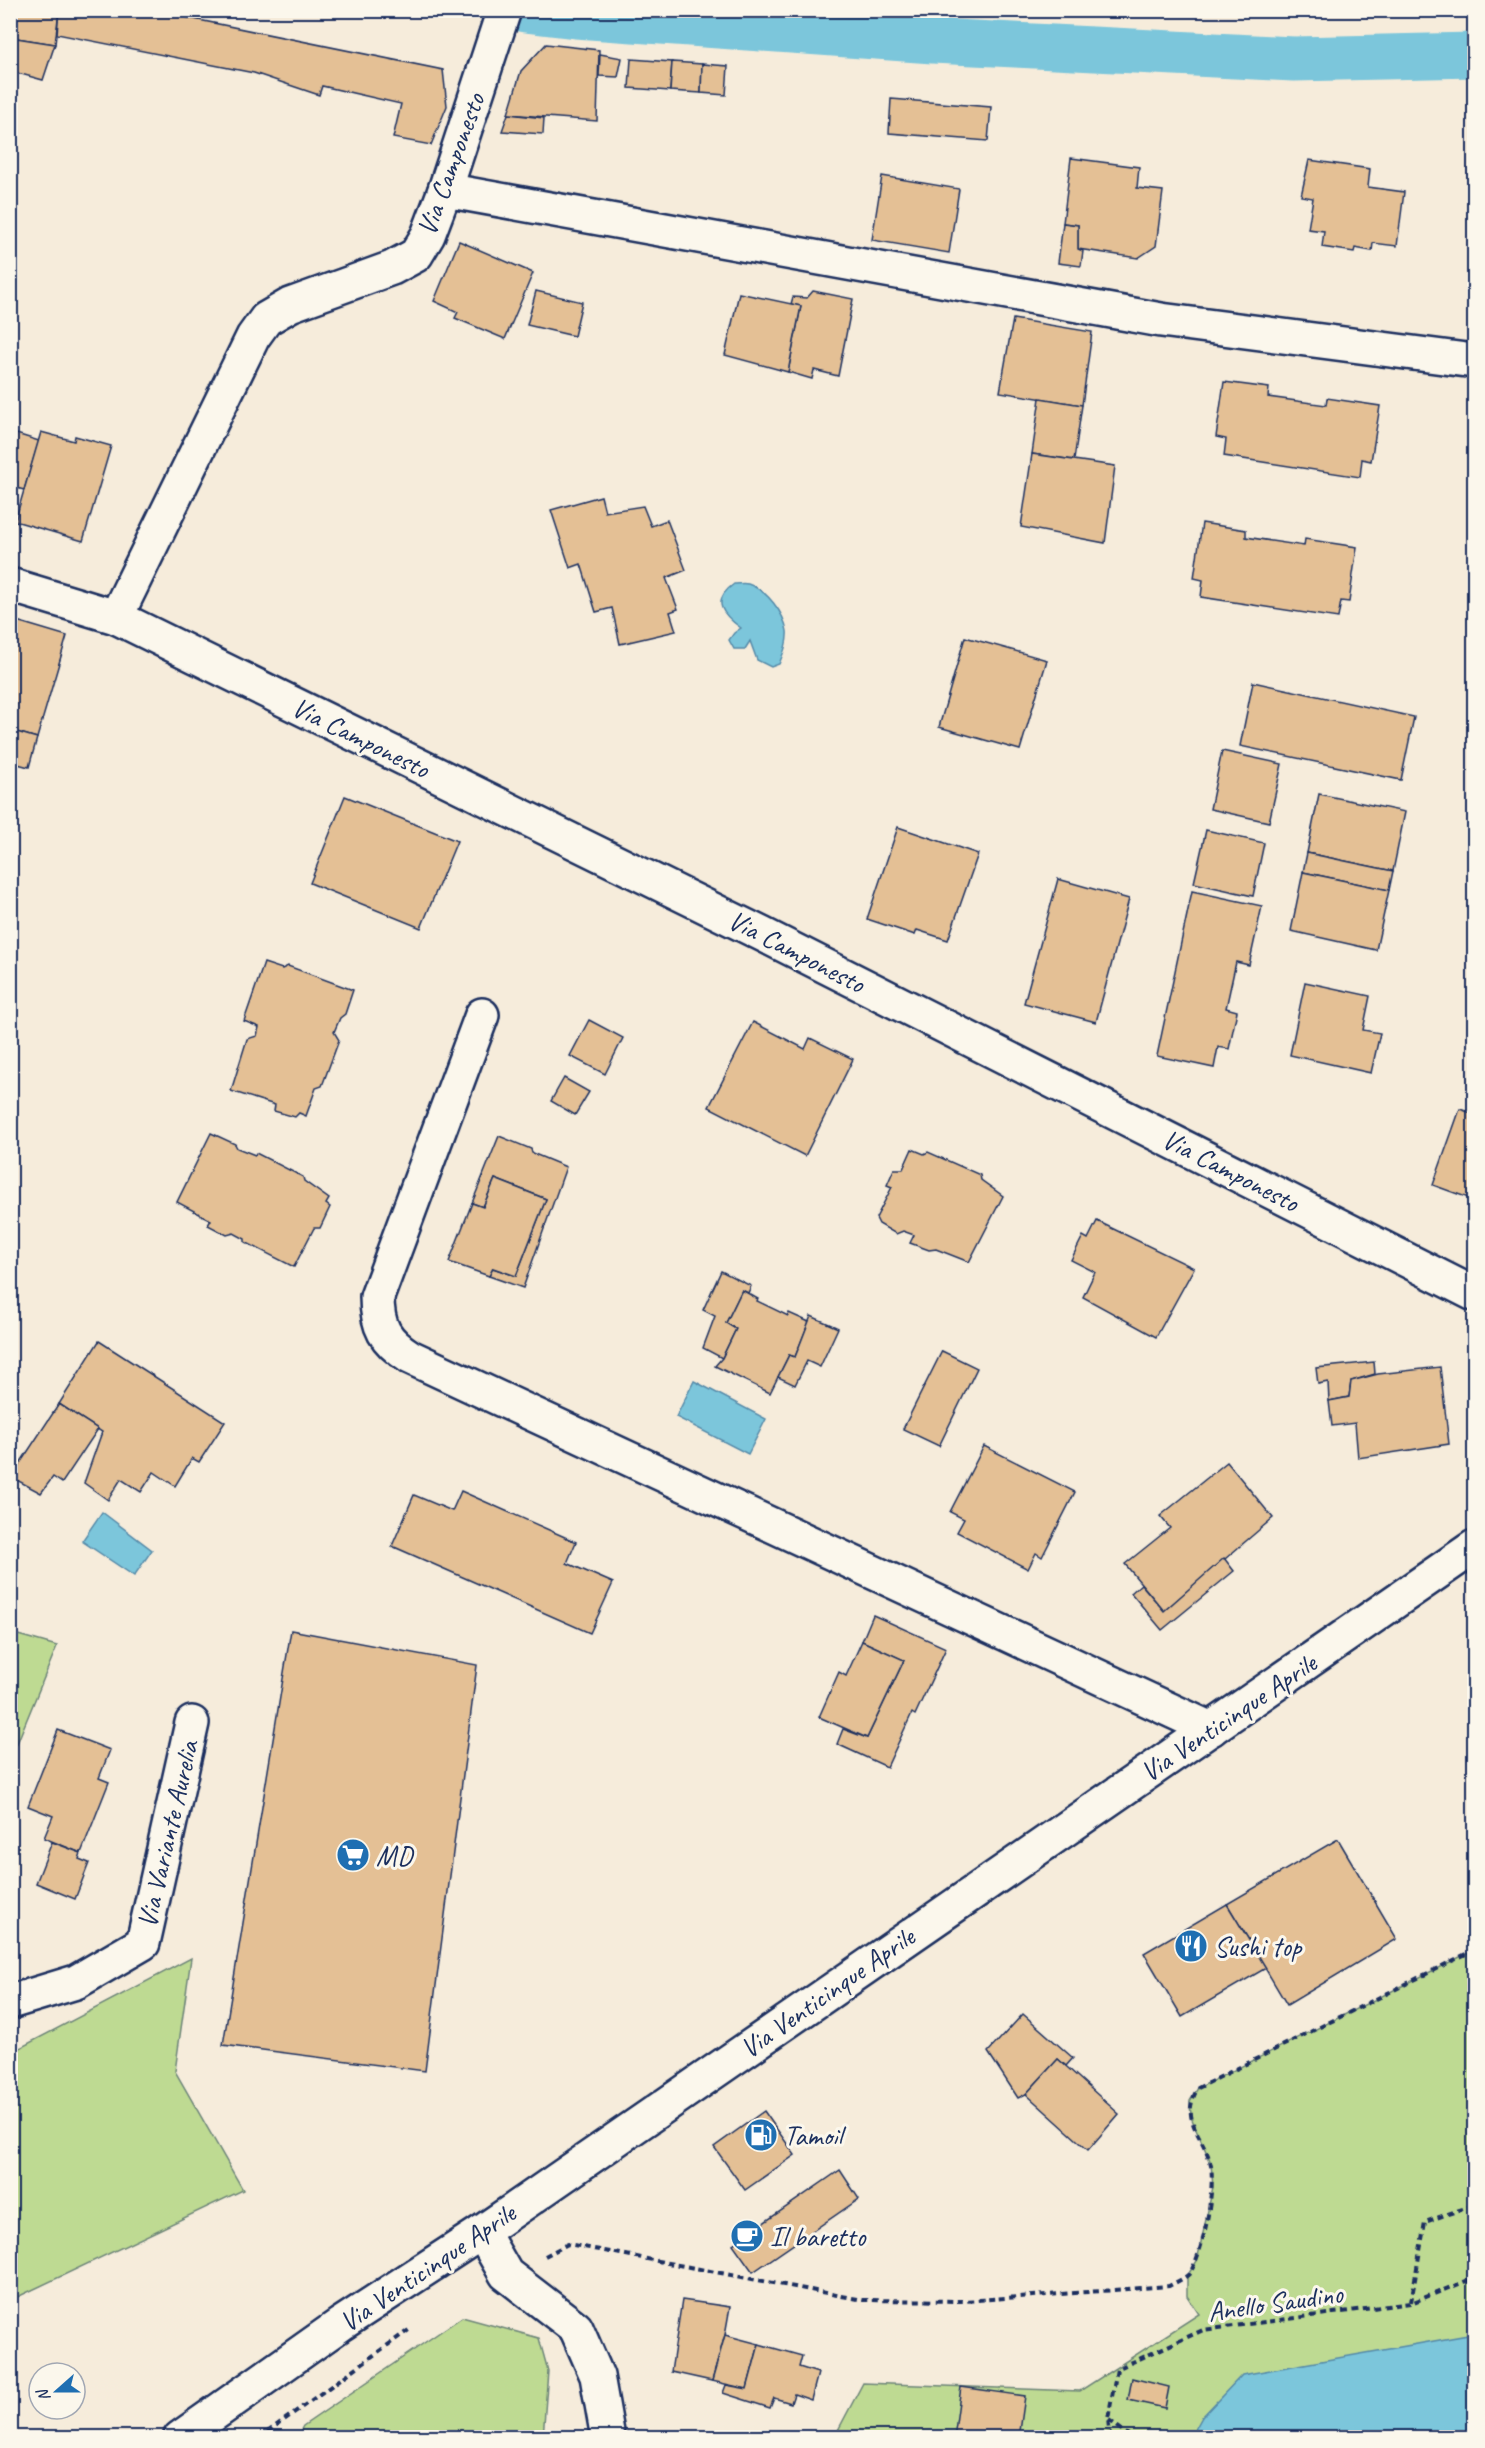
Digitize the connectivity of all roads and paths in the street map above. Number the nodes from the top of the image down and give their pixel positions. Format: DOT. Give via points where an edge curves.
graph roads {
  1 [pos="504,10"];
  2 [pos="445,190"];
  3 [pos="1474,361"];
  4 [pos="10,585"];
  5 [pos="116,617"];
  6 [pos="482,1015"];
  7 [pos="1474,1294"];
  8 [pos="1474,1547"];
  9 [pos="192,1723"];
  10 [pos="1211,1729"];
  11 [pos="1474,1950"];
  12 [pos="10,2002"];
  13 [pos="1474,2205"];
  14 [pos="482,2232"];
  15 [pos="506,2274"];
  16 [pos="1474,2278"];
  17 [pos="1411,2303"];
  18 [pos="420,2322"];
  19 [pos="1108,2419"];
  20 [pos="180,2438"];
  21 [pos="259,2438"];
  22 [pos="608,2438"];
  23 [pos="1110,2438"];
  24 [pos="1132,2438"];
  1 -- 2 [label="street, Via Camponesto"];
  2 -- 3 [label="street" via="1161,320"];
  2 -- 5 [label="street, Via Camponesto" via="416,255 392,268 290,305 266,320 253,337"];
  4 -- 5 [label="street, Via Camponesto"];
  5 -- 7 [label="street, Via Camponesto" via="762,933"];
  6 -- 10 [label="street" via="377,1297 377,1316 395,1347"];
  8 -- 10 [label="street, Via Venticinque Aprile"];
  9 -- 12 [label="street, Via Variante Aurelia" via="143,1943 76,1982"];
  10 -- 14 [label="street, Via Venticinque Aprile"];
  11 -- 15 [label="path" via="1198,2088 1190,2101 1191,2117 1211,2163 1213,2187 1197,2261 1187,2276 1169,2286 965,2301 863,2300 568,2244"];
  13 -- 17 [label="path" via="1425,2222"];
  14 -- 15 [label="street"];
  14 -- 20 [label="street, Via Venticinque Aprile" via="341,2324"];
  15 -- 22 [label="street" via="576,2328 597,2376"];
  16 -- 17 [label="path, Anello Saudino"];
  17 -- 19 [label="path, Anello Saudino" via="1203,2330 1118,2369"];
  18 -- 21 [label="path"];
  19 -- 23 [label="path, Anello Saudino"];
  19 -- 24 [label="path"];
}
